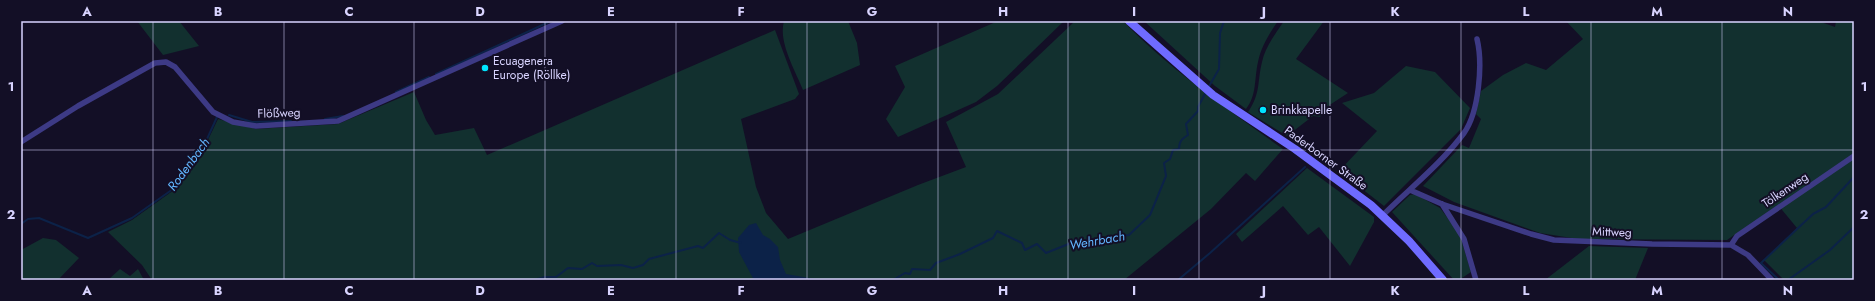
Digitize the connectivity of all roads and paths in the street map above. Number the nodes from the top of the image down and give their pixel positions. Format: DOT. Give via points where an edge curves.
graph roads {
  1 [pos="562,21"];
  2 [pos="1129,21"];
  3 [pos="1477,39"];
  4 [pos="21,142"];
  5 [pos="1854,156"];
  6 [pos="1410,190"];
  7 [pos="1442,204"];
  8 [pos="1382,216"];
  9 [pos="1731,244"];
  10 [pos="1442,280"];
  11 [pos="1476,280"];
  12 [pos="1772,280"];
  1 -- 4 [label="street, Flößweg" via="338,121 256,126 233,122 213,112 175,66 166,62 155,63 78,106"];
  2 -- 8 [label="main road, Paderborner Straße" via="1213,95 1325,170"];
  3 -- 6 [label="street" via="1480,52 1478,89 1469,124 1450,149"];
  5 -- 9 [label="street, Tölkenweg" via="1737,236"];
  6 -- 7 [label="street, Mittweg"];
  6 -- 8 [label="street"];
  7 -- 9 [label="street, Mittweg" via="1535,236 1554,240"];
  7 -- 11 [label="street" via="1464,239"];
  8 -- 10 [label="main road, Paderborner Straße" via="1418,250"];
  9 -- 12 [label="street" via="1748,255"];
}
